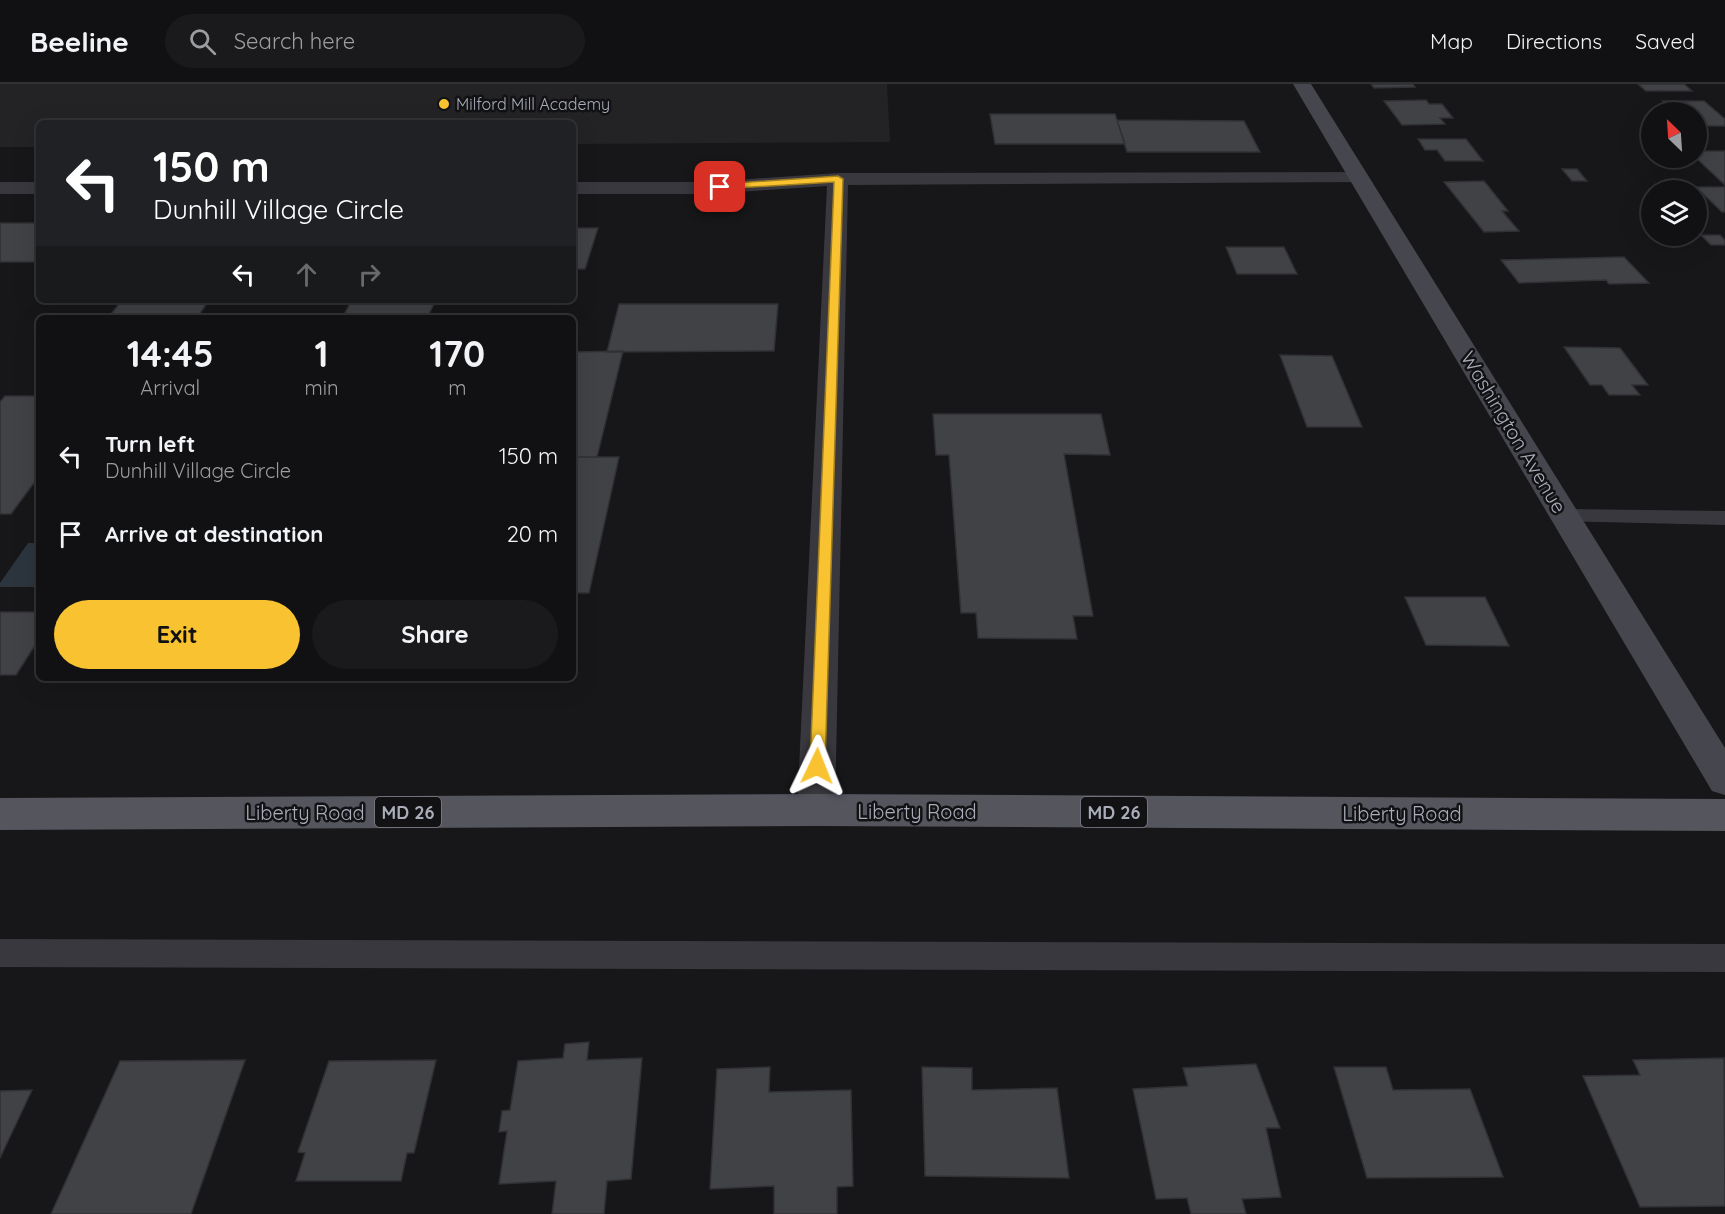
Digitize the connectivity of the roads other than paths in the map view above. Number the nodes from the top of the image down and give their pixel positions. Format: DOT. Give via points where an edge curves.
graph roads {
  1 [pos="1302,84"];
  2 [pos="1358,178"];
  3 [pos="838,179"];
  4 [pos="0,188"];
  5 [pos="36,188"];
  6 [pos="576,188"];
  7 [pos="1566,516"];
  8 [pos="1725,518"];
  9 [pos="1725,780"];
  10 [pos="816,810"];
  11 [pos="0,814"];
  12 [pos="1725,814"];
  13 [pos="0,953"];
  14 [pos="1725,958"];
  1 -- 2 [label="main road, Washington Avenue"];
  2 -- 3 [label="street"];
  2 -- 7 [label="main road, Washington Avenue"];
  3 -- 6 [label="street" via="705,188"];
  3 -- 10 [label="street"];
  4 -- 5 [label="street"];
  7 -- 8 [label="lane"];
  7 -- 9 [label="main road, Washington Avenue"];
  10 -- 11 [label="main road, Liberty Road / MD 26"];
  10 -- 12 [label="main road, Liberty Road / MD 26"];
  13 -- 14 [label="lane"];
}
